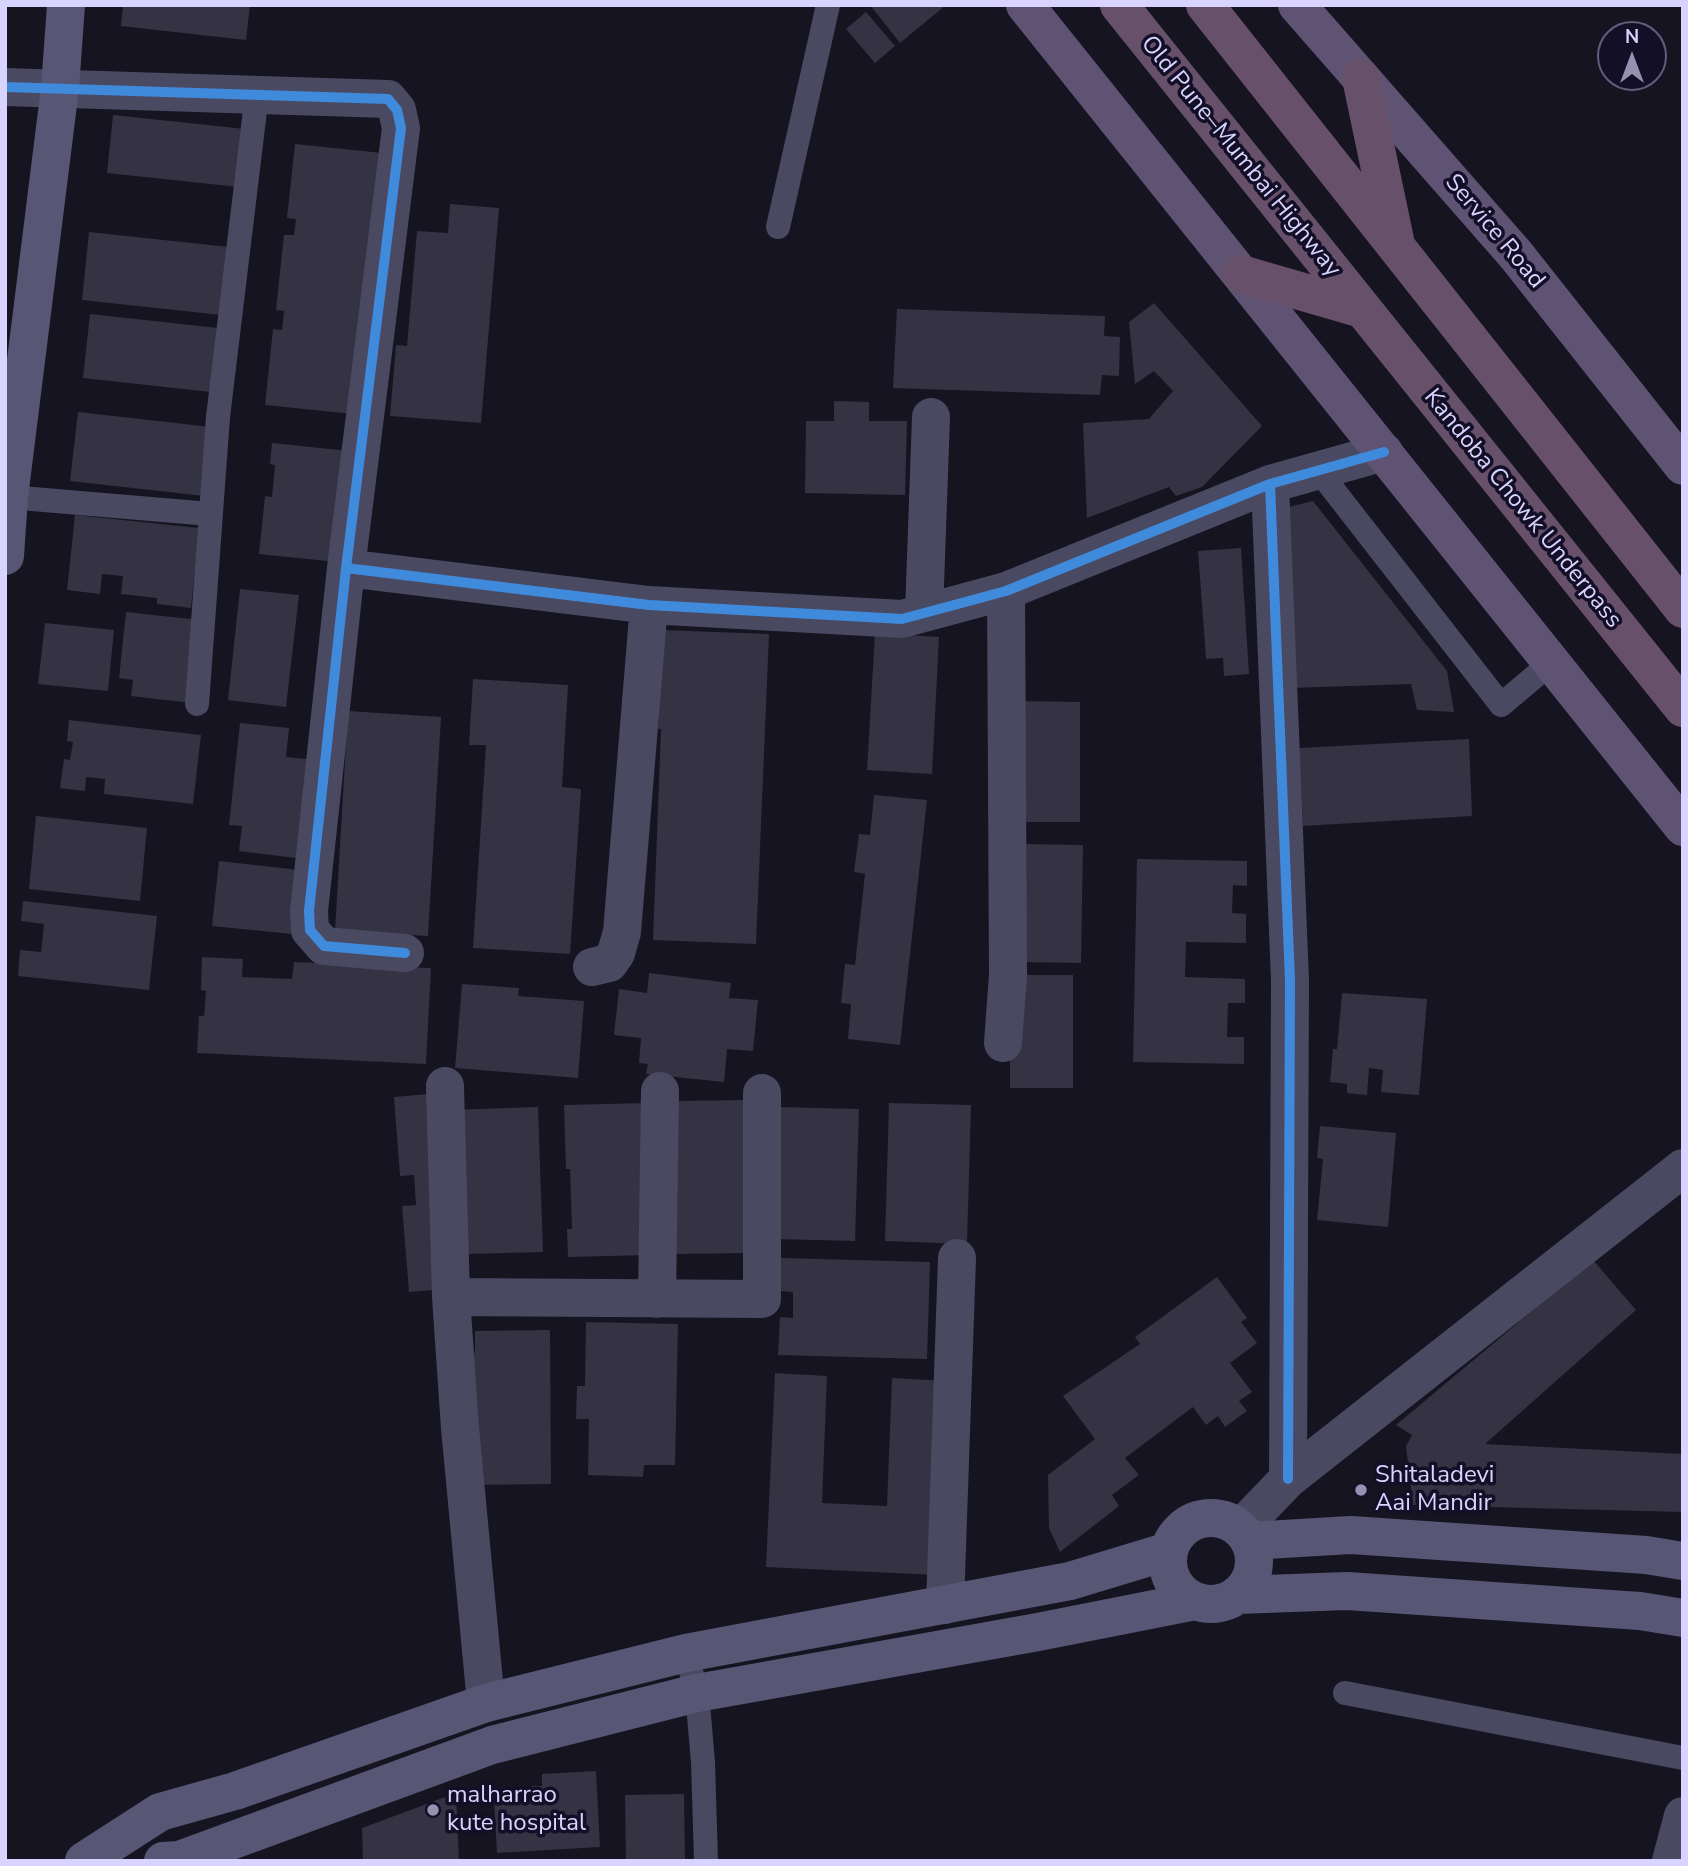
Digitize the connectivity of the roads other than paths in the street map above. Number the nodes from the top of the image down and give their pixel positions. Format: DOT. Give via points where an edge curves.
graph roads {
  1 [pos="66,5"];
  2 [pos="828,5"];
  3 [pos="1025,5"];
  4 [pos="1119,5"];
  5 [pos="1205,5"];
  6 [pos="1297,5"];
  7 [pos="1361,78"];
  8 [pos="5,87"];
  9 [pos="60,88"];
  10 [pos="257,94"];
  11 [pos="778,227"];
  12 [pos="1397,248"];
  13 [pos="1241,274"];
  14 [pos="1362,309"];
  15 [pos="931,417"];
  16 [pos="1384,452"];
  17 [pos="1683,466"];
  18 [pos="1318,470"];
  19 [pos="1270,484"];
  20 [pos="7,497"];
  21 [pos="210,514"];
  22 [pos="5,556"];
  23 [pos="346,568"];
  24 [pos="1006,592"];
  25 [pos="649,605"];
  26 [pos="1683,610"];
  27 [pos="924,613"];
  28 [pos="1552,662"];
  29 [pos="197,704"];
  30 [pos="1683,708"];
  31 [pos="1683,827"];
  32 [pos="405,953"];
  33 [pos="592,967"];
  34 [pos="1003,1043"];
  35 [pos="444,1086"];
  36 [pos="660,1091"];
  37 [pos="762,1093"];
  38 [pos="1683,1168"];
  39 [pos="957,1258"];
  40 [pos="452,1297"];
  41 [pos="657,1298"];
  42 [pos="1288,1479"];
  43 [pos="1245,1535"];
  44 [pos="1169,1551"];
  45 [pos="1683,1561"];
  46 [pos="1237,1595"];
  47 [pos="1195,1601"];
  48 [pos="945,1605"];
  49 [pos="1683,1618"];
  50 [pos="686,1653"];
  51 [pos="697,1693"];
  52 [pos="1345,1693"];
  53 [pos="486,1703"];
  54 [pos="1683,1758"];
  55 [pos="1683,1816"];
  56 [pos="85,1861"];
  57 [pos="163,1861"];
  58 [pos="706,1861"];
  59 [pos="1671,1861"];
  1 -- 9 [label="main road"];
  2 -- 11 [label="lane"];
  3 -- 13 [label="main road"];
  4 -- 14 [label="highway, Old Pune–Mumbai Highway"];
  5 -- 12 [label="highway"];
  6 -- 7 [label="main road, Service Road"];
  7 -- 12 [label="highway"];
  7 -- 17 [label="main road, Service Road" via="1516,255"];
  8 -- 9 [label="street"];
  9 -- 10 [label="street"];
  9 -- 20 [label="main road"];
  10 -- 21 [label="lane"];
  10 -- 23 [label="street" via="388,99 397,110 401,128"];
  12 -- 26 [label="highway"];
  13 -- 14 [label="highway"];
  13 -- 16 [label="main road"];
  14 -- 30 [label="highway, Kandoba Chowk Underpass"];
  15 -- 27 [label="street"];
  16 -- 18 [label="street"];
  16 -- 28 [label="main road"];
  18 -- 19 [label="street"];
  18 -- 28 [label="lane" via="1501,705"];
  19 -- 24 [label="street"];
  19 -- 42 [label="street" via="1290,981"];
  20 -- 21 [label="lane"];
  20 -- 22 [label="main road"];
  21 -- 29 [label="lane"];
  23 -- 25 [label="street"];
  23 -- 32 [label="street" via="310,930 324,946"];
  24 -- 27 [label="street"];
  24 -- 34 [label="street" via="1008,975"];
  25 -- 27 [label="street" via="902,618"];
  25 -- 33 [label="street" via="622,932 609,964"];
  28 -- 31 [label="main road"];
  35 -- 40 [label="street"];
  36 -- 41 [label="street"];
  37 -- 41 [label="street" via="762,1299"];
  38 -- 42 [label="street"];
  39 -- 48 [label="street"];
  40 -- 41 [label="street"];
  40 -- 53 [label="street"];
  42 -- 43 [label="street"];
  43 -- 44 [label="main road" via="1220,1519 1198,1520 1174,1537"];
  43 -- 45 [label="main road" via="1350,1535"];
  43 -- 46 [label="main road" via="1254,1555 1253,1570"];
  44 -- 47 [label="main road" via="1172,1580"];
  44 -- 48 [label="main road" via="1070,1581"];
  46 -- 47 [label="main road" via="1224,1602"];
  46 -- 49 [label="main road" via="1347,1591 1640,1611"];
  47 -- 51 [label="main road"];
  48 -- 50 [label="main road"];
  50 -- 51 [label="lane"];
  50 -- 53 [label="main road"];
  51 -- 57 [label="main road" via="492,1745 178,1860"];
  51 -- 58 [label="lane"];
  52 -- 54 [label="lane"];
  53 -- 56 [label="main road" via="235,1791 160,1812"];
  55 -- 59 [label="street"];
}
